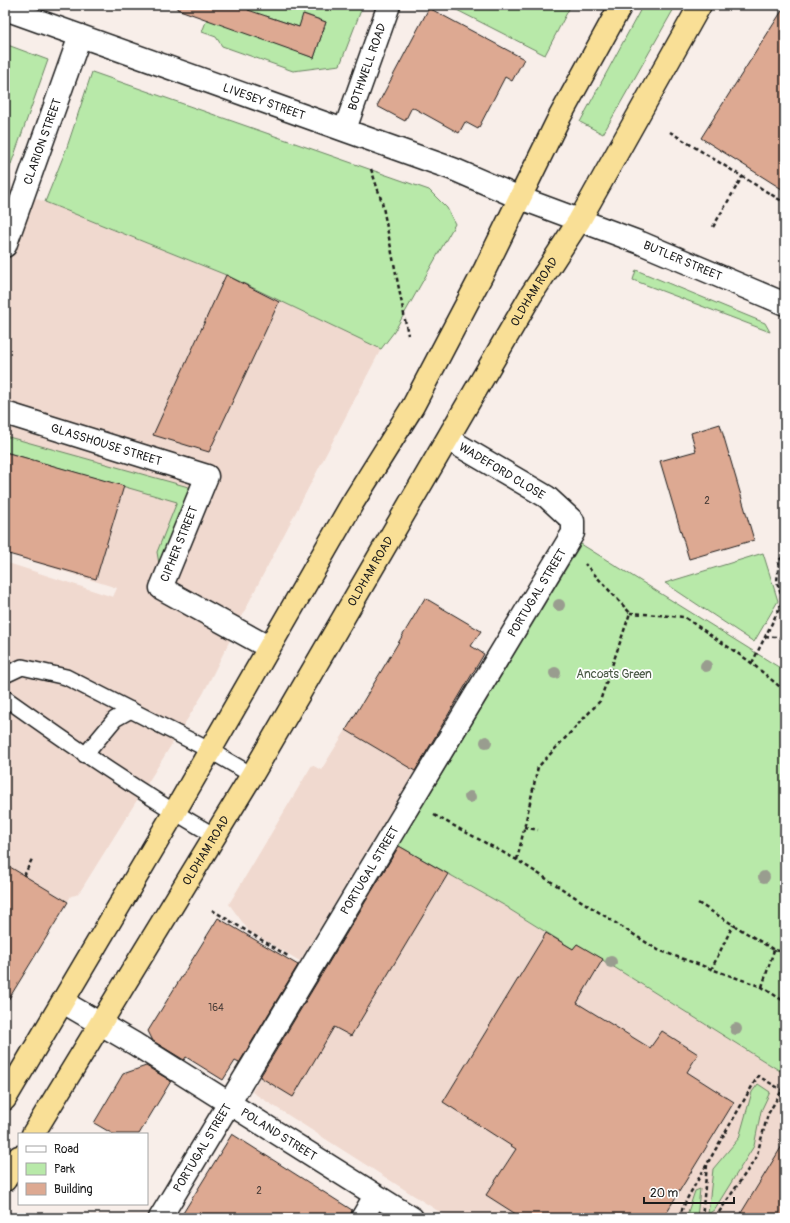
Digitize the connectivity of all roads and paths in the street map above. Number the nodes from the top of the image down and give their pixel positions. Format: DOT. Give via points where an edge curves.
graph roads {
  1 [pos="389,5"];
  2 [pos="621,5"];
  3 [pos="700,5"];
  4 [pos="5,9"];
  5 [pos="80,36"];
  6 [pos="345,129"];
  7 [pos="670,132"];
  8 [pos="371,167"];
  9 [pos="742,177"];
  10 [pos="520,198"];
  11 [pos="785,204"];
  12 [pos="579,221"];
  13 [pos="713,227"];
  14 [pos="5,246"];
  15 [pos="785,304"];
  16 [pos="408,334"];
  17 [pos="5,414"];
  18 [pos="448,439"];
  19 [pos="207,476"];
  20 [pos="573,521"];
  21 [pos="567,544"];
  22 [pos="785,556"];
  23 [pos="783,601"];
  24 [pos="785,606"];
  25 [pos="630,613"];
  26 [pos="765,636"];
  27 [pos="785,638"];
  28 [pos="268,647"];
  29 [pos="752,662"];
  30 [pos="5,674"];
  31 [pos="785,691"];
  32 [pos="5,698"];
  33 [pos="131,710"];
  34 [pos="209,750"];
  35 [pos="85,755"];
  36 [pos="252,775"];
  37 [pos="411,803"];
  38 [pos="174,812"];
  39 [pos="524,827"];
  40 [pos="538,830"];
  41 [pos="215,836"];
  42 [pos="32,859"];
  43 [pos="517,860"];
  44 [pos="24,876"];
  45 [pos="698,903"];
  46 [pos="212,910"];
  47 [pos="733,925"];
  48 [pos="774,950"];
  49 [pos="785,952"];
  50 [pos="310,970"];
  51 [pos="711,970"];
  52 [pos="762,987"];
  53 [pos="63,1002"];
  54 [pos="785,1002"];
  55 [pos="101,1024"];
  56 [pos="785,1085"];
  57 [pos="782,1090"];
  58 [pos="5,1099"];
  59 [pos="229,1104"];
  60 [pos="34,1133"];
  61 [pos="18,1159"];
  62 [pos="708,1163"];
  63 [pos="5,1180"];
  64 [pos="375,1196"];
  65 [pos="160,1218"];
  66 [pos="362,1218"];
  67 [pos="412,1218"];
  68 [pos="678,1218"];
  69 [pos="702,1218"];
  70 [pos="715,1218"];
  1 -- 6 [label="street, BOTHWELL ROAD"];
  2 -- 10 [label="highway" via="558,120"];
  3 -- 12 [label="highway, OLDHAM ROAD"];
  4 -- 5 [label="street, LIVESEY STREET"];
  5 -- 6 [label="street, LIVESEY STREET"];
  5 -- 14 [label="street, CLARION STREET"];
  6 -- 10 [label="street, LIVESEY STREET" via="453,169"];
  7 -- 9 [label="path"];
  8 -- 16 [label="path" via="384,209"];
  9 -- 11 [label="path"];
  9 -- 13 [label="path"];
  10 -- 12 [label="street, BUTLER STREET"];
  10 -- 28 [label="highway" via="413,406"];
  12 -- 15 [label="street, BUTLER STREET" via="641,243"];
  12 -- 18 [label="highway, OLDHAM ROAD" via="531,295"];
  17 -- 19 [label="street, GLASSHOUSE STREET"];
  18 -- 20 [label="street, WADEFORD CLOSE" via="547,497"];
  18 -- 36 [label="highway, OLDHAM ROAD"];
  19 -- 28 [label="street, CIPHER STREET" via="161,588"];
  20 -- 21 [label="street, PORTUGAL STREET" via="573,533"];
  21 -- 25 [label="path"];
  21 -- 37 [label="street, PORTUGAL STREET"];
  22 -- 23 [label="path" via="778,560 777,582"];
  23 -- 24 [label="path"];
  23 -- 26 [label="path"];
  25 -- 29 [label="path" via="684,617"];
  25 -- 39 [label="path" via="600,701 538,767"];
  26 -- 27 [label="path"];
  26 -- 29 [label="path"];
  28 -- 34 [label="highway"];
  29 -- 31 [label="path"];
  30 -- 33 [label="lane" via="22,667 66,677"];
  32 -- 35 [label="lane"];
  33 -- 34 [label="lane"];
  33 -- 35 [label="lane" via="114,719"];
  34 -- 36 [label="lane"];
  34 -- 38 [label="highway"];
  35 -- 38 [label="lane"];
  36 -- 41 [label="highway, OLDHAM ROAD"];
  37 -- 43 [label="path"];
  37 -- 50 [label="street, PORTUGAL STREET"];
  38 -- 41 [label="lane"];
  38 -- 53 [label="highway"];
  39 -- 40 [label="path"];
  39 -- 43 [label="path"];
  41 -- 55 [label="highway, OLDHAM ROAD"];
  42 -- 44 [label="path"];
  43 -- 51 [label="path" via="658,950"];
  45 -- 47 [label="path"];
  46 -- 50 [label="path"];
  47 -- 48 [label="path"];
  47 -- 51 [label="path"];
  48 -- 49 [label="path"];
  48 -- 52 [label="path"];
  50 -- 59 [label="street, PORTUGAL STREET"];
  51 -- 52 [label="path"];
  52 -- 54 [label="path"];
  53 -- 55 [label="street, POLAND STREET"];
  53 -- 58 [label="highway"];
  55 -- 59 [label="street, POLAND STREET"];
  55 -- 60 [label="highway, OLDHAM ROAD"];
  56 -- 57 [label="path"];
  57 -- 62 [label="path" via="758,1076"];
  57 -- 70 [label="path" via="768,1114 756,1158"];
  59 -- 64 [label="street, POLAND STREET"];
  59 -- 65 [label="street, PORTUGAL STREET"];
  61 -- 63 [label="highway"];
  62 -- 68 [label="path"];
  62 -- 69 [label="path"];
  64 -- 66 [label="street"];
  64 -- 67 [label="street, POLAND STREET"];
}
